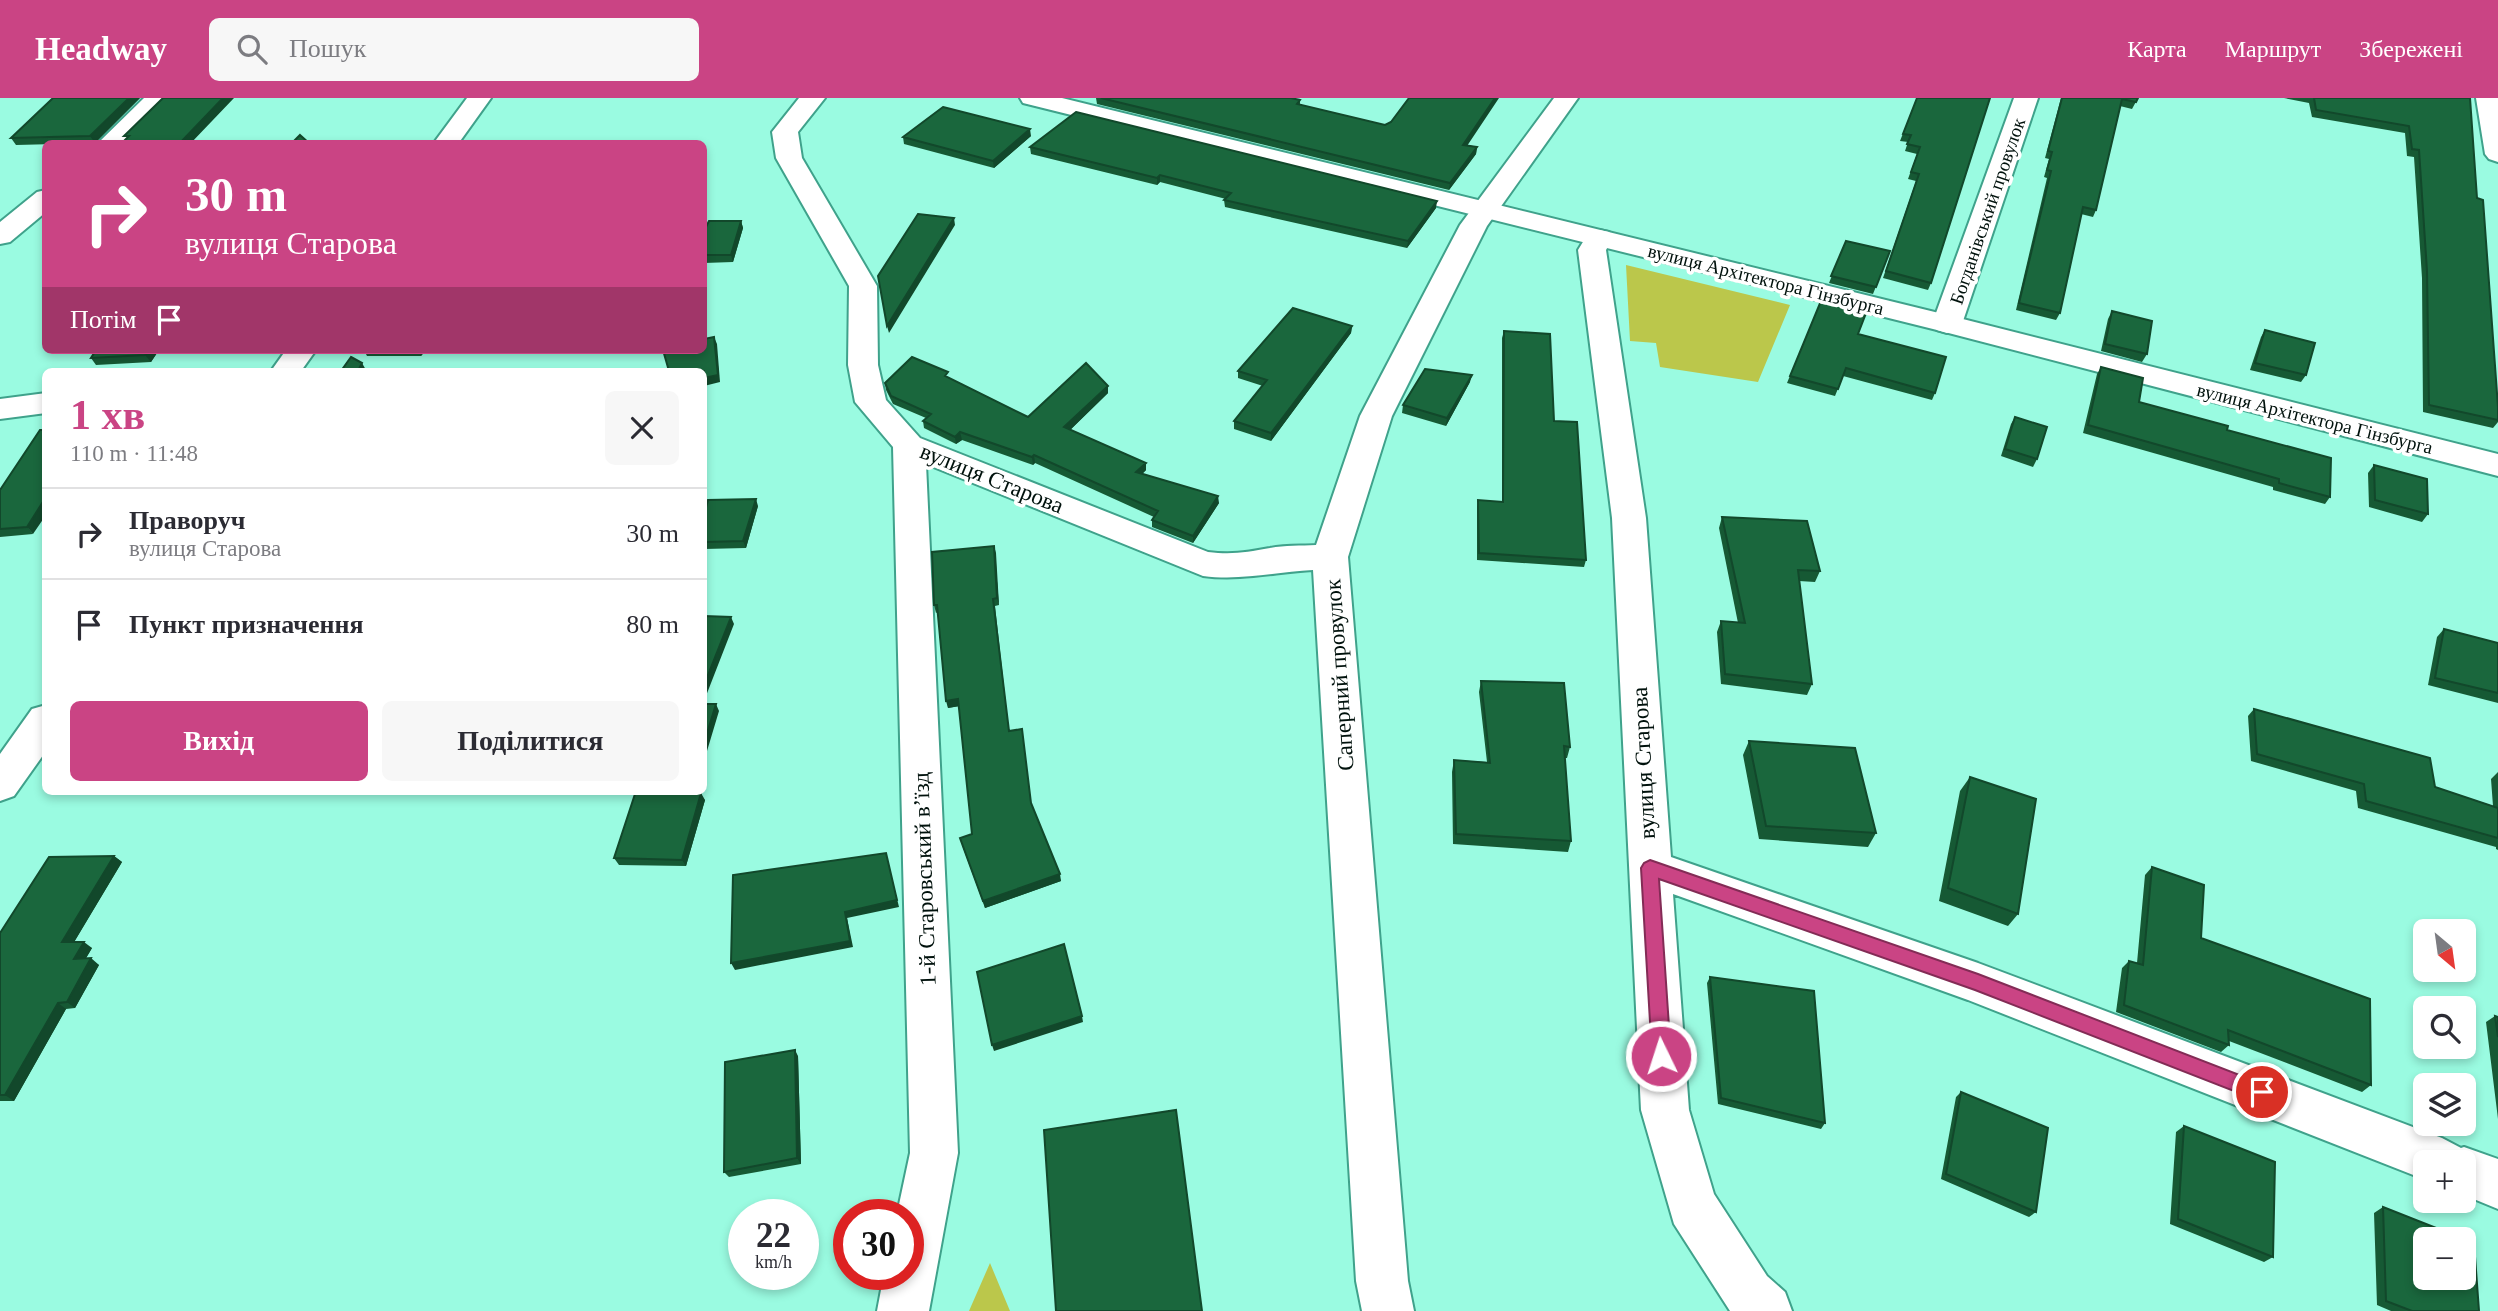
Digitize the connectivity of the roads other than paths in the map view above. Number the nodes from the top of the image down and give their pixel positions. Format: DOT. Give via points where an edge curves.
graph roads {
  1 [pos="158,98"];
  2 [pos="479,98"];
  3 [pos="813,98"];
  4 [pos="1032,98"];
  5 [pos="1566,98"];
  6 [pos="2026,98"];
  7 [pos="2488,98"];
  8 [pos="113,140"];
  9 [pos="448,140"];
  10 [pos="2498,154"];
  11 [pos="42,201"];
  12 [pos="1485,209"];
  13 [pos="0,236"];
  14 [pos="1599,238"];
  15 [pos="1947,324"];
  16 [pos="42,404"];
  17 [pos="0,409"];
  18 [pos="909,445"];
  19 [pos="2498,465"];
  20 [pos="1330,557"];
  21 [pos="42,726"];
  22 [pos="0,785"];
  23 [pos="1650,868"];
  24 [pos="2413,1151"];
  25 [pos="2476,1176"];
  26 [pos="2498,1184"];
  27 [pos="903,1311"];
  28 [pos="1388,1311"];
  29 [pos="1766,1311"];
  1 -- 8 [label="street"];
  2 -- 9 [label="street"];
  3 -- 18 [label="street, вулиця Старова" via="785,132 789,158 863,286 863,365 871,402"];
  4 -- 12 [label="street, вулиця Архітектора Гінзбурга"];
  5 -- 12 [label="street, Саперний провулок"];
  6 -- 15 [label="street, Богданівський провулок"];
  7 -- 10 [label="street"];
  11 -- 13 [label="street"];
  12 -- 14 [label="street, вулиця Архітектора Гінзбурга"];
  12 -- 20 [label="street, Саперний провулок" via="1377,416"];
  14 -- 15 [label="street, вулиця Архітектора Гінзбурга"];
  14 -- 23 [label="street, вулиця Старова" via="1592,250 1629,518"];
  15 -- 19 [label="street, вулиця Архітектора Гінзбурга"];
  16 -- 17 [label="street"];
  18 -- 20 [label="street, вулиця Старова" via="1203,564 1249,566 1271,560"];
  18 -- 27 [label="street, 1-й Старовський в’їзд" via="934,1153"];
  20 -- 28 [label="street, Саперний провулок" via="1382,1281"];
  21 -- 22 [label="street"];
  23 -- 24 [label="street, вулиця Старова" via="1978,983"];
  23 -- 29 [label="street" via="1665,1110 1692,1206 1749,1294"];
  25 -- 26 [label="street"];
}
